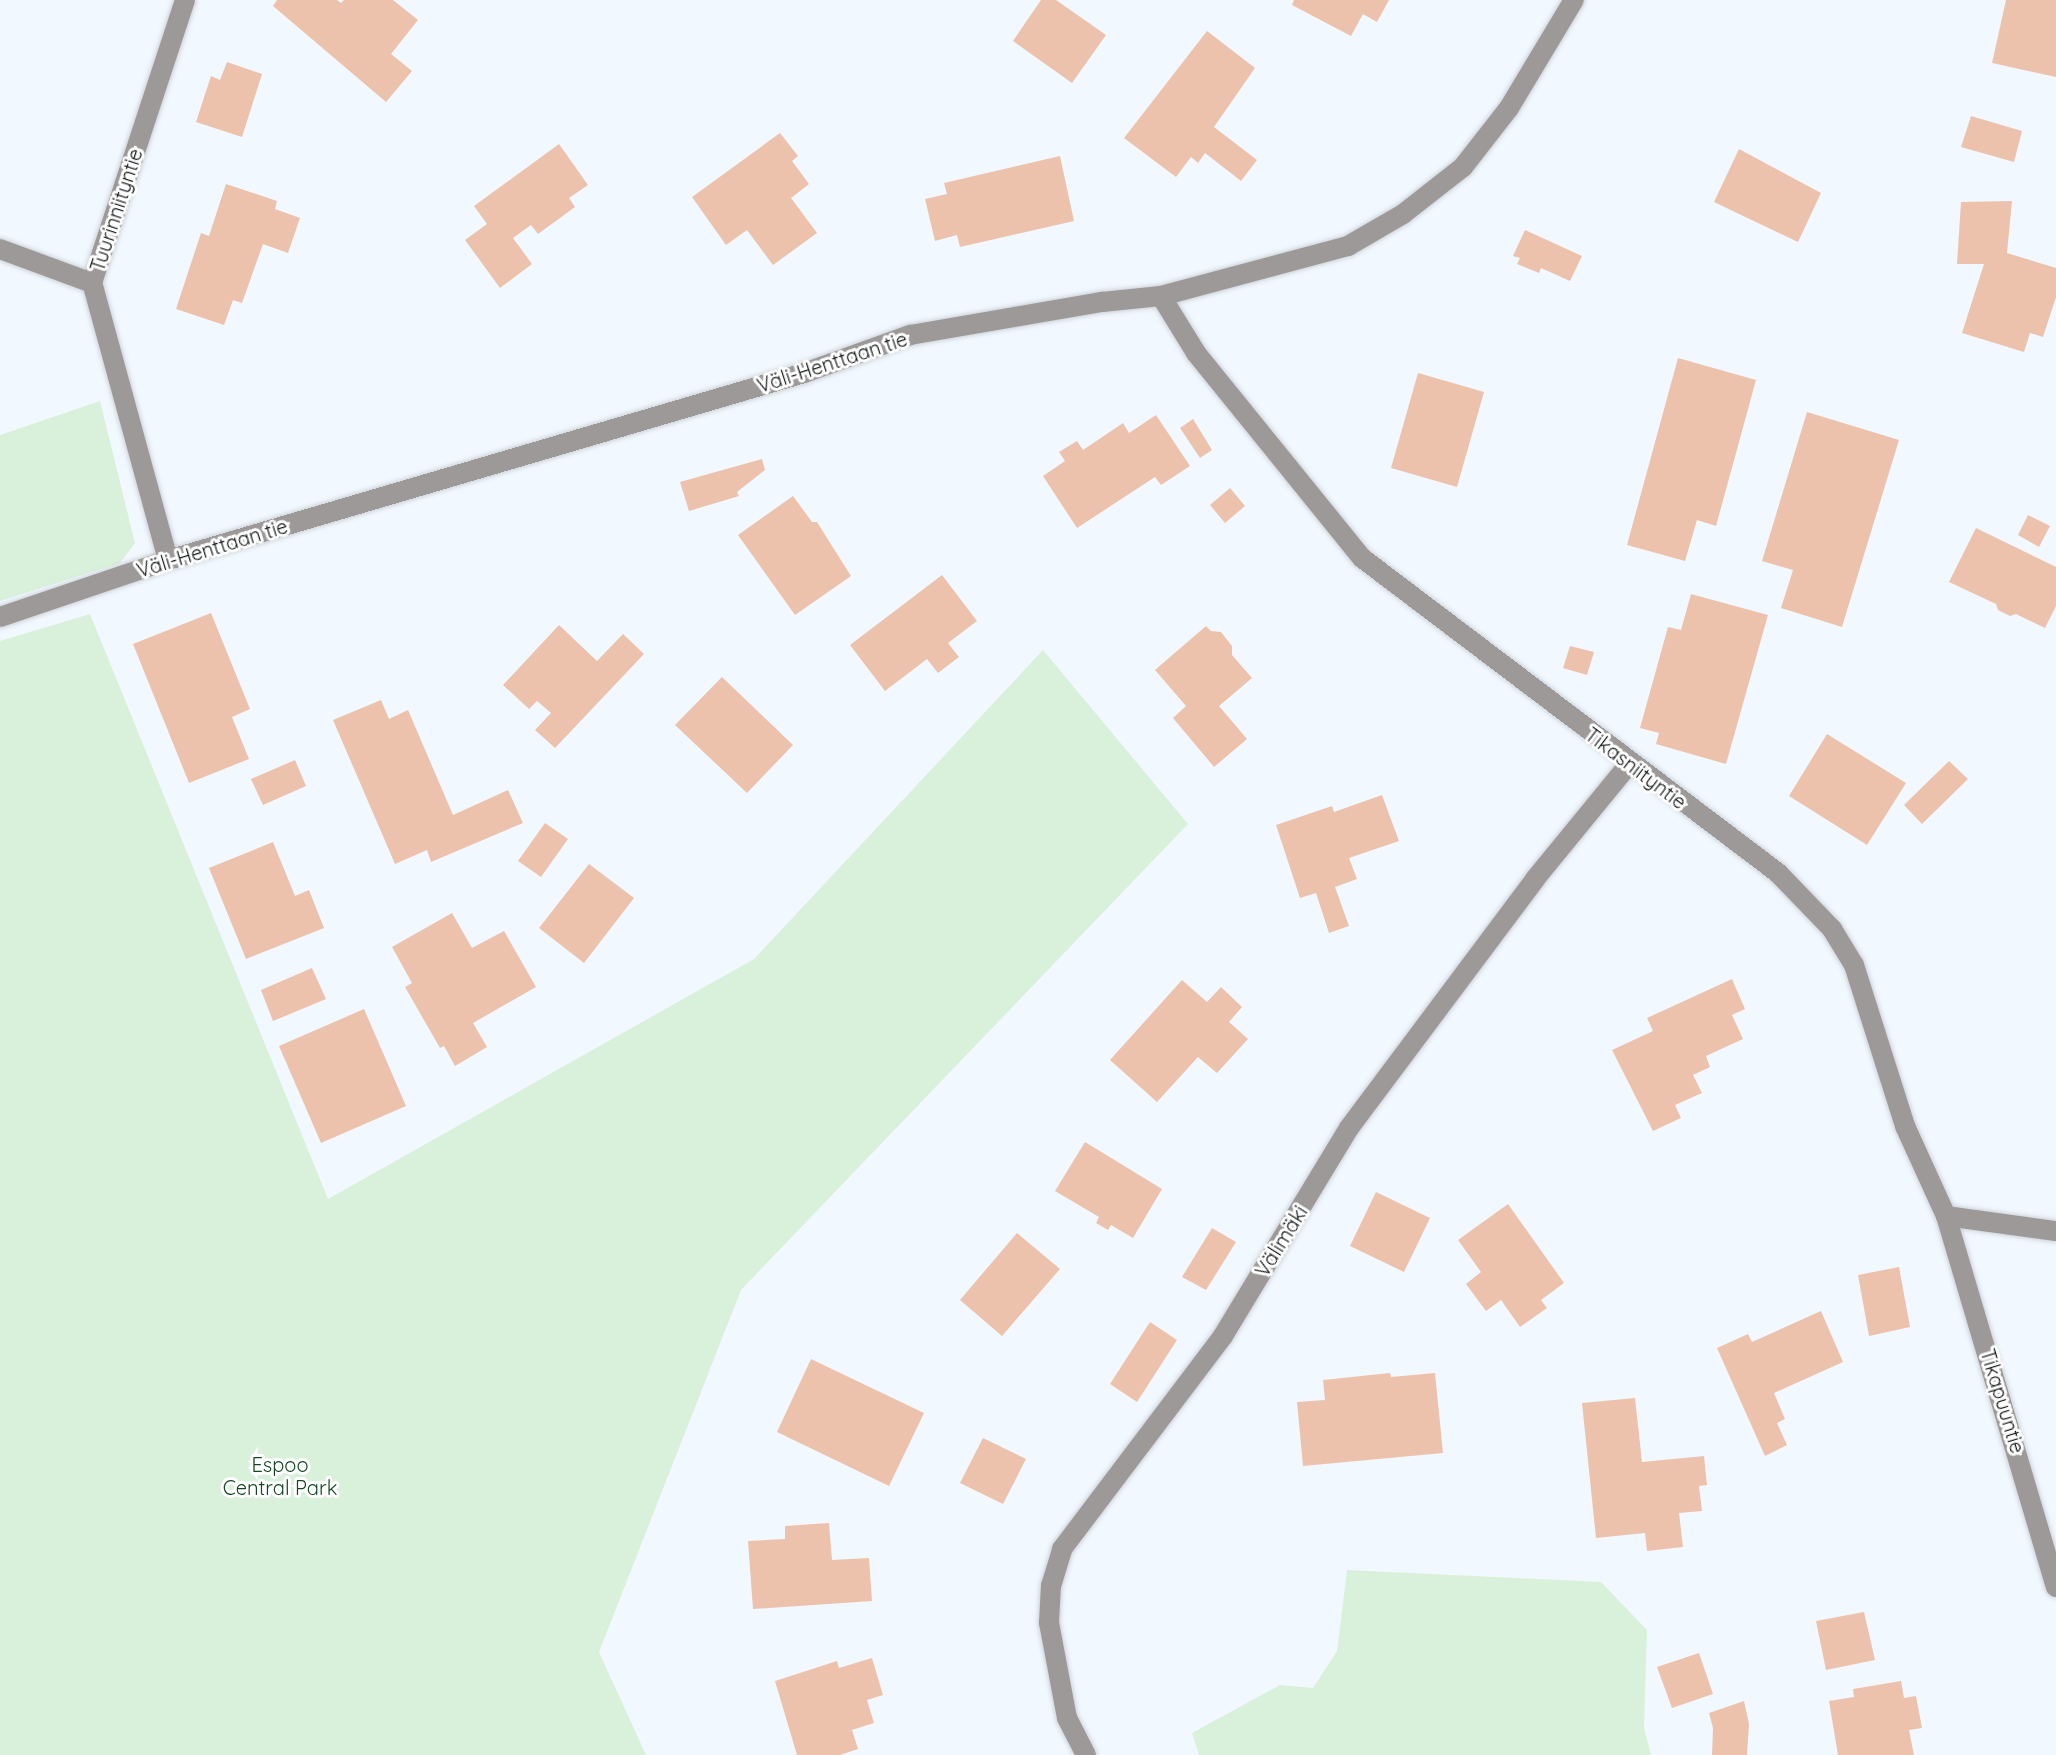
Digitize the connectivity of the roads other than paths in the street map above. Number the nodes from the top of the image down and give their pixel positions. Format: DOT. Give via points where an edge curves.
graph roads {
  1 [pos="185,0"];
  2 [pos="1574,0"];
  3 [pos="0,249"];
  4 [pos="92,283"];
  5 [pos="1161,296"];
  6 [pos="168,560"];
  7 [pos="0,617"];
  8 [pos="1629,764"];
  9 [pos="1946,1216"];
  10 [pos="2056,1231"];
  11 [pos="2056,1587"];
  12 [pos="1086,1755"];
  1 -- 4 [label="street, Tuurinniityntie"];
  2 -- 5 [label="street, Väli-Henttaan tie" via="1509,108 1463,167 1403,214 1348,246"];
  3 -- 4 [label="street"];
  4 -- 6 [label="street, Tuurinniityntie"];
  5 -- 6 [label="street, Väli-Henttaan tie" via="910,335 804,373"];
  5 -- 8 [label="street, Tikasniityntie" via="1196,353 1362,558"];
  6 -- 7 [label="street, Väli-Henttaan tie"];
  8 -- 9 [label="street, Tikasniityntie" via="1778,873 1832,929 1854,965 1905,1126"];
  8 -- 12 [label="street, Välimäki" via="1535,879 1349,1128 1223,1336 1062,1549 1051,1586 1049,1623 1067,1718"];
  9 -- 10 [label="street"];
  9 -- 11 [label="street, Tikapuuntie"];
}
